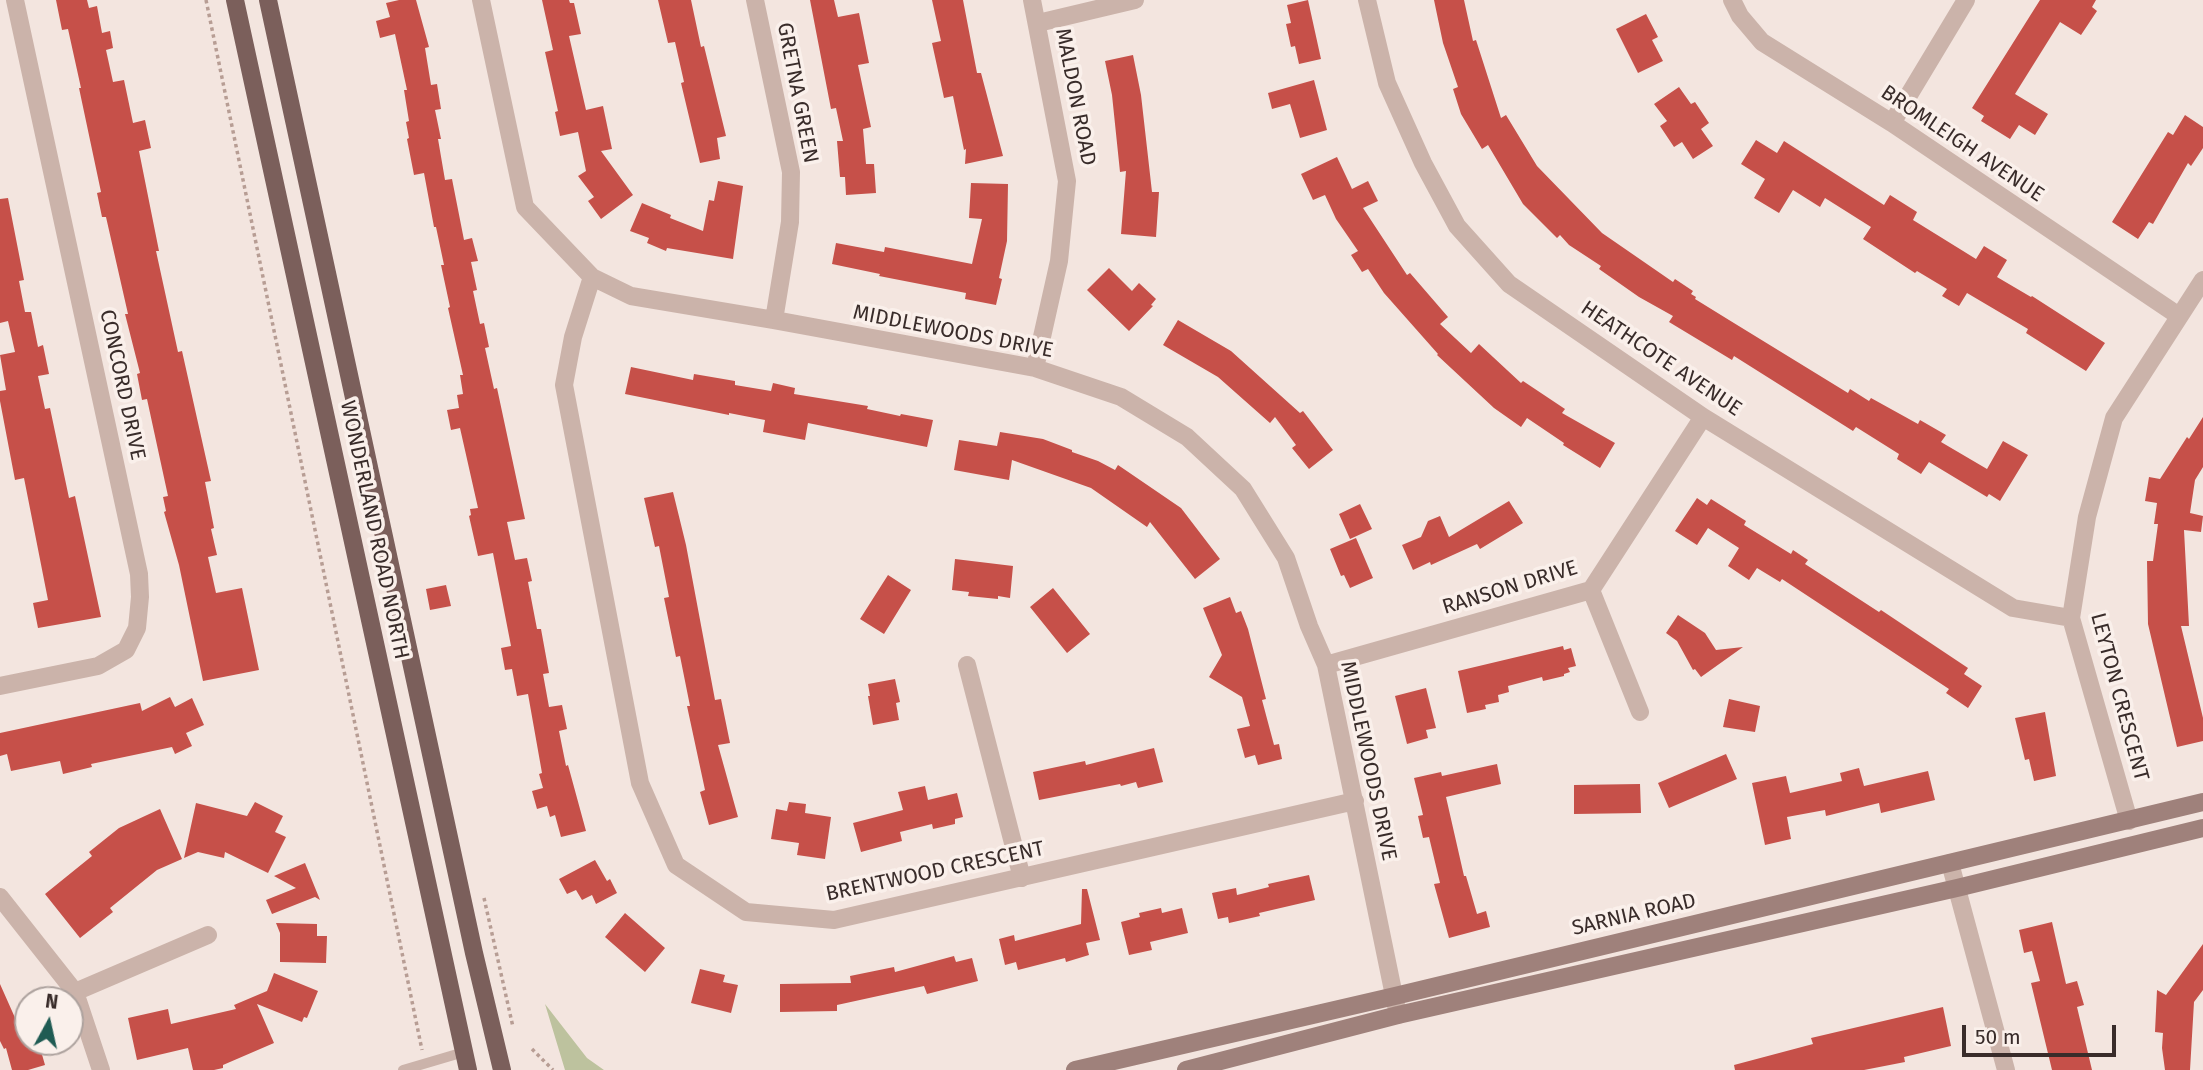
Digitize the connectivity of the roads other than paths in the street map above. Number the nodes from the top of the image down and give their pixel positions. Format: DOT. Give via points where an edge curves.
graph roads {
  1 [pos="15,0"];
  2 [pos="235,0"];
  3 [pos="268,0"];
  4 [pos="481,0"];
  5 [pos="755,0"];
  6 [pos="1032,0"];
  7 [pos="1135,0"];
  8 [pos="1367,0"];
  9 [pos="1732,0"];
  10 [pos="1966,0"];
  11 [pos="1038,23"];
  12 [pos="1892,124"];
  13 [pos="592,277"];
  14 [pos="2203,280"];
  15 [pos="2179,316"];
  16 [pos="774,320"];
  17 [pos="1035,368"];
  18 [pos="1703,417"];
  19 [pos="1591,590"];
  20 [pos="2071,618"];
  21 [pos="967,665"];
  22 [pos="1326,665"];
  23 [pos="0,686"];
  24 [pos="1640,712"];
  25 [pos="1354,801"];
  26 [pos="2203,802"];
  27 [pos="2129,821"];
  28 [pos="2203,828"];
  29 [pos="2135,844"];
  30 [pos="1950,863"];
  31 [pos="1022,878"];
  32 [pos="1957,888"];
  33 [pos="0,897"];
  34 [pos="208,935"];
  35 [pos="70,986"];
  36 [pos="84,988"];
  37 [pos="1395,996"];
  38 [pos="1398,1015"];
  39 [pos="84,1019"];
  40 [pos="464,1052"];
  41 [pos="101,1070"];
  42 [pos="403,1070"];
  43 [pos="468,1070"];
  44 [pos="502,1070"];
  45 [pos="1075,1070"];
  46 [pos="1186,1070"];
  47 [pos="2006,1070"];
  1 -- 23 [label="street, CONCORD DRIVE" via="141,597 137,628 126,650 98,666"];
  2 -- 40 [label="main road, WONDERLAND ROAD NORTH"];
  3 -- 44 [label="main road, WONDERLAND ROAD NORTH"];
  4 -- 13 [label="street, MIDDLEWOODS DRIVE" via="525,207"];
  5 -- 16 [label="street, GRETNA GREEN" via="792,172 790,222"];
  6 -- 11 [label="street, MALDON ROAD"];
  7 -- 11 [label="street"];
  8 -- 18 [label="street, HEATHCOTE AVENUE" via="1387,83 1457,226 1509,284"];
  9 -- 12 [label="street, BROMLEIGH AVENUE" via="1762,42"];
  10 -- 12 [label="street"];
  11 -- 17 [label="street, MALDON ROAD" via="1067,181 1059,261"];
  12 -- 15 [label="street, BROMLEIGH AVENUE"];
  13 -- 16 [label="street, MIDDLEWOODS DRIVE" via="631,296"];
  13 -- 31 [label="street, BRENTWOOD CRESCENT" via="564,386 640,783 676,864 746,912 834,920"];
  14 -- 15 [label="street, LEYTON CRESCENT"];
  15 -- 20 [label="street, LEYTON CRESCENT" via="2114,418 2087,517"];
  16 -- 17 [label="street, MIDDLEWOODS DRIVE"];
  17 -- 22 [label="street, MIDDLEWOODS DRIVE" via="1121,397 1187,437 1243,489 1286,558"];
  18 -- 19 [label="street, RANSON DRIVE"];
  18 -- 20 [label="street, HEATHCOTE AVENUE" via="2013,608"];
  19 -- 22 [label="street, RANSON DRIVE"];
  19 -- 24 [label="street"];
  20 -- 27 [label="street, LEYTON CRESCENT"];
  21 -- 31 [label="street"];
  22 -- 25 [label="street, MIDDLEWOODS DRIVE"];
  25 -- 31 [label="street, BRENTWOOD CRESCENT"];
  25 -- 37 [label="street, MIDDLEWOODS DRIVE"];
  26 -- 27 [label="main road, SARNIA ROAD"];
  27 -- 29 [label="lane"];
  27 -- 30 [label="main road, SARNIA ROAD"];
  28 -- 29 [label="main road"];
  29 -- 32 [label="main road"];
  30 -- 32 [label="street"];
  30 -- 37 [label="main road, SARNIA ROAD"];
  32 -- 38 [label="main road"];
  32 -- 47 [label="street"];
  33 -- 35 [label="street"];
  34 -- 36 [label="street"];
  37 -- 38 [label="street, MIDDLEWOODS DRIVE"];
  37 -- 45 [label="main road, SARNIA ROAD"];
  38 -- 46 [label="main road"];
  39 -- 41 [label="street"];
  40 -- 42 [label="lane"];
  40 -- 43 [label="main road, WONDERLAND ROAD NORTH"];
}
